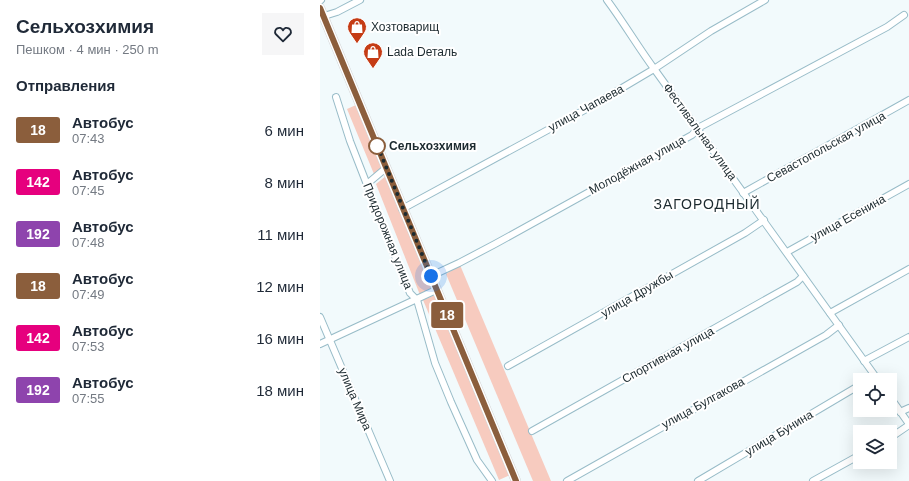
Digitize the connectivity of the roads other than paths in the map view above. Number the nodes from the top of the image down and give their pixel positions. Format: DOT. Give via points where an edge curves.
graph roads {
  1 [pos="360,0"];
  2 [pos="607,0"];
  3 [pos="765,0"];
  4 [pos="320,8"];
  5 [pos="904,16"];
  6 [pos="322,17"];
  7 [pos="654,69"];
  8 [pos="336,97"];
  9 [pos="909,100"];
  10 [pos="698,128"];
  11 [pos="386,168"];
  12 [pos="367,184"];
  13 [pos="909,184"];
  14 [pos="743,193"];
  15 [pos="402,209"];
  16 [pos="764,220"];
  17 [pos="787,252"];
  18 [pos="909,269"];
  19 [pos="431,276"];
  20 [pos="803,276"];
  21 [pos="436,290"];
  22 [pos="417,300"];
  23 [pos="830,313"];
  24 [pos="320,317"];
  25 [pos="839,325"];
  26 [pos="909,337"];
  27 [pos="329,340"];
  28 [pos="320,344"];
  29 [pos="864,361"];
  30 [pos="508,366"];
  31 [pos="872,373"];
  32 [pos="853,389"];
  33 [pos="897,408"];
  34 [pos="909,408"];
  35 [pos="900,412"];
  36 [pos="909,425"];
  37 [pos="532,431"];
  38 [pos="897,433"];
  39 [pos="853,459"];
  40 [pos="390,481"];
  41 [pos="492,481"];
  42 [pos="516,481"];
  43 [pos="567,481"];
  44 [pos="698,481"];
  45 [pos="813,481"];
  1 -- 6 [label="street"];
  2 -- 7 [label="street, Фестивальная улица"];
  3 -- 7 [label="street, улица Чапаева" via="711,31"];
  4 -- 6 [label="main road"];
  5 -- 10 [label="street, Молодёжная улица"];
  6 -- 11 [label="main road" via="357,93"];
  7 -- 10 [label="street, Фестивальная улица"];
  7 -- 15 [label="street, улица Чапаева" via="590,107"];
  8 -- 12 [label="street, Придорожная улица"];
  9 -- 14 [label="street, Севастопольская улица"];
  10 -- 14 [label="street, Фестивальная улица"];
  10 -- 19 [label="street, Молодёжная улица" via="692,135 495,244"];
  11 -- 12 [label="street"];
  11 -- 15 [label="main road"];
  12 -- 22 [label="street, Придорожная улица" via="410,293"];
  13 -- 17 [label="street, улица Есенина"];
  14 -- 16 [label="street, Фестивальная улица"];
  15 -- 19 [label="main road"];
  16 -- 17 [label="street, Фестивальная улица"];
  16 -- 30 [label="street, улица Дружбы"];
  17 -- 20 [label="street, Фестивальная улица"];
  18 -- 23 [label="street"];
  19 -- 21 [label="main road"];
  20 -- 23 [label="street, Фестивальная улица"];
  20 -- 37 [label="street, Спортивная улица" via="797,282"];
  21 -- 22 [label="street"];
  21 -- 42 [label="main road"];
  22 -- 27 [label="street"];
  22 -- 41 [label="street, Придорожная улица" via="435,363 451,402 477,460"];
  23 -- 25 [label="street, Фестивальная улица"];
  24 -- 27 [label="street, улица Мира"];
  25 -- 29 [label="street, Фестивальная улица"];
  25 -- 43 [label="street, улица Булгакова" via="826,335"];
  26 -- 29 [label="street"];
  27 -- 28 [label="street"];
  27 -- 40 [label="street, улица Мира"];
  29 -- 31 [label="street, Фестивальная улица"];
  32 -- 44 [label="street, улица Бунина"];
  33 -- 35 [label="street"];
  34 -- 35 [label="street"];
  35 -- 36 [label="street"];
  36 -- 38 [label="street"];
  39 -- 45 [label="street"];
}
